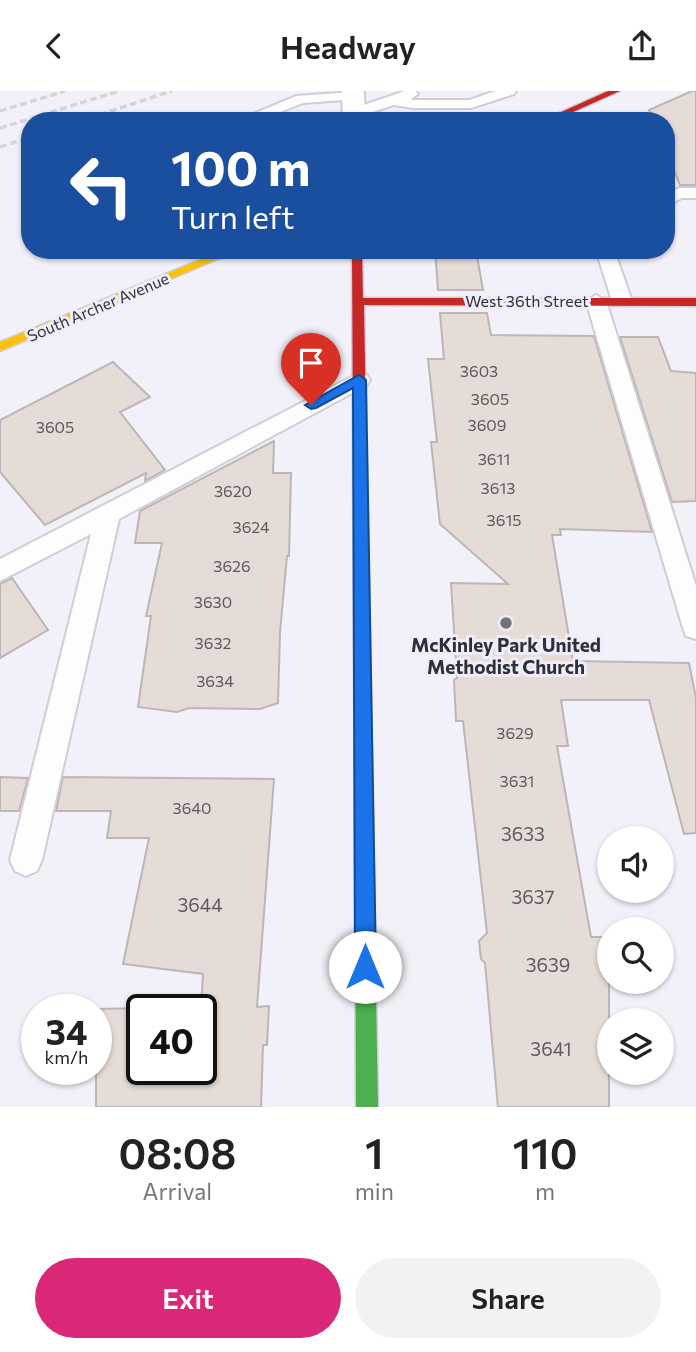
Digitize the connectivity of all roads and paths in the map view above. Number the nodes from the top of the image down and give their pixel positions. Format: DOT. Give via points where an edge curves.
graph roads {
  1 [pos="419,91"];
  2 [pos="509,91"];
  3 [pos="615,91"];
  4 [pos="394,100"];
  5 [pos="354,105"];
  6 [pos="267,112"];
  7 [pos="566,112"];
  8 [pos="696,193"];
  9 [pos="675,195"];
  10 [pos="212,259"];
  11 [pos="357,259"];
  12 [pos="608,259"];
  13 [pos="357,301"];
  14 [pos="596,301"];
  15 [pos="622,301"];
  16 [pos="696,302"];
  17 [pos="0,347"];
  18 [pos="359,380"];
  19 [pos="108,514"];
  20 [pos="0,571"];
  21 [pos="696,628"];
  22 [pos="26,860"];
  23 [pos="367,1107"];
  1 -- 4 [label="lane"];
  2 -- 4 [label="lane" via="471,104"];
  3 -- 7 [label="street"];
  4 -- 5 [label="lane"];
  5 -- 6 [label="lane" via="301,99"];
  8 -- 9 [label="lane"];
  10 -- 17 [label="street, South Archer Avenue"];
  11 -- 13 [label="street"];
  12 -- 15 [label="lane"];
  13 -- 14 [label="street, West 36th Street"];
  13 -- 18 [label="street"];
  14 -- 15 [label="street, West 36th Street"];
  14 -- 21 [label="lane"];
  15 -- 16 [label="street, West 36th Street"];
  18 -- 19 [label="lane"];
  18 -- 23 [label="street"];
  19 -- 20 [label="lane"];
  19 -- 22 [label="lane"];
}
